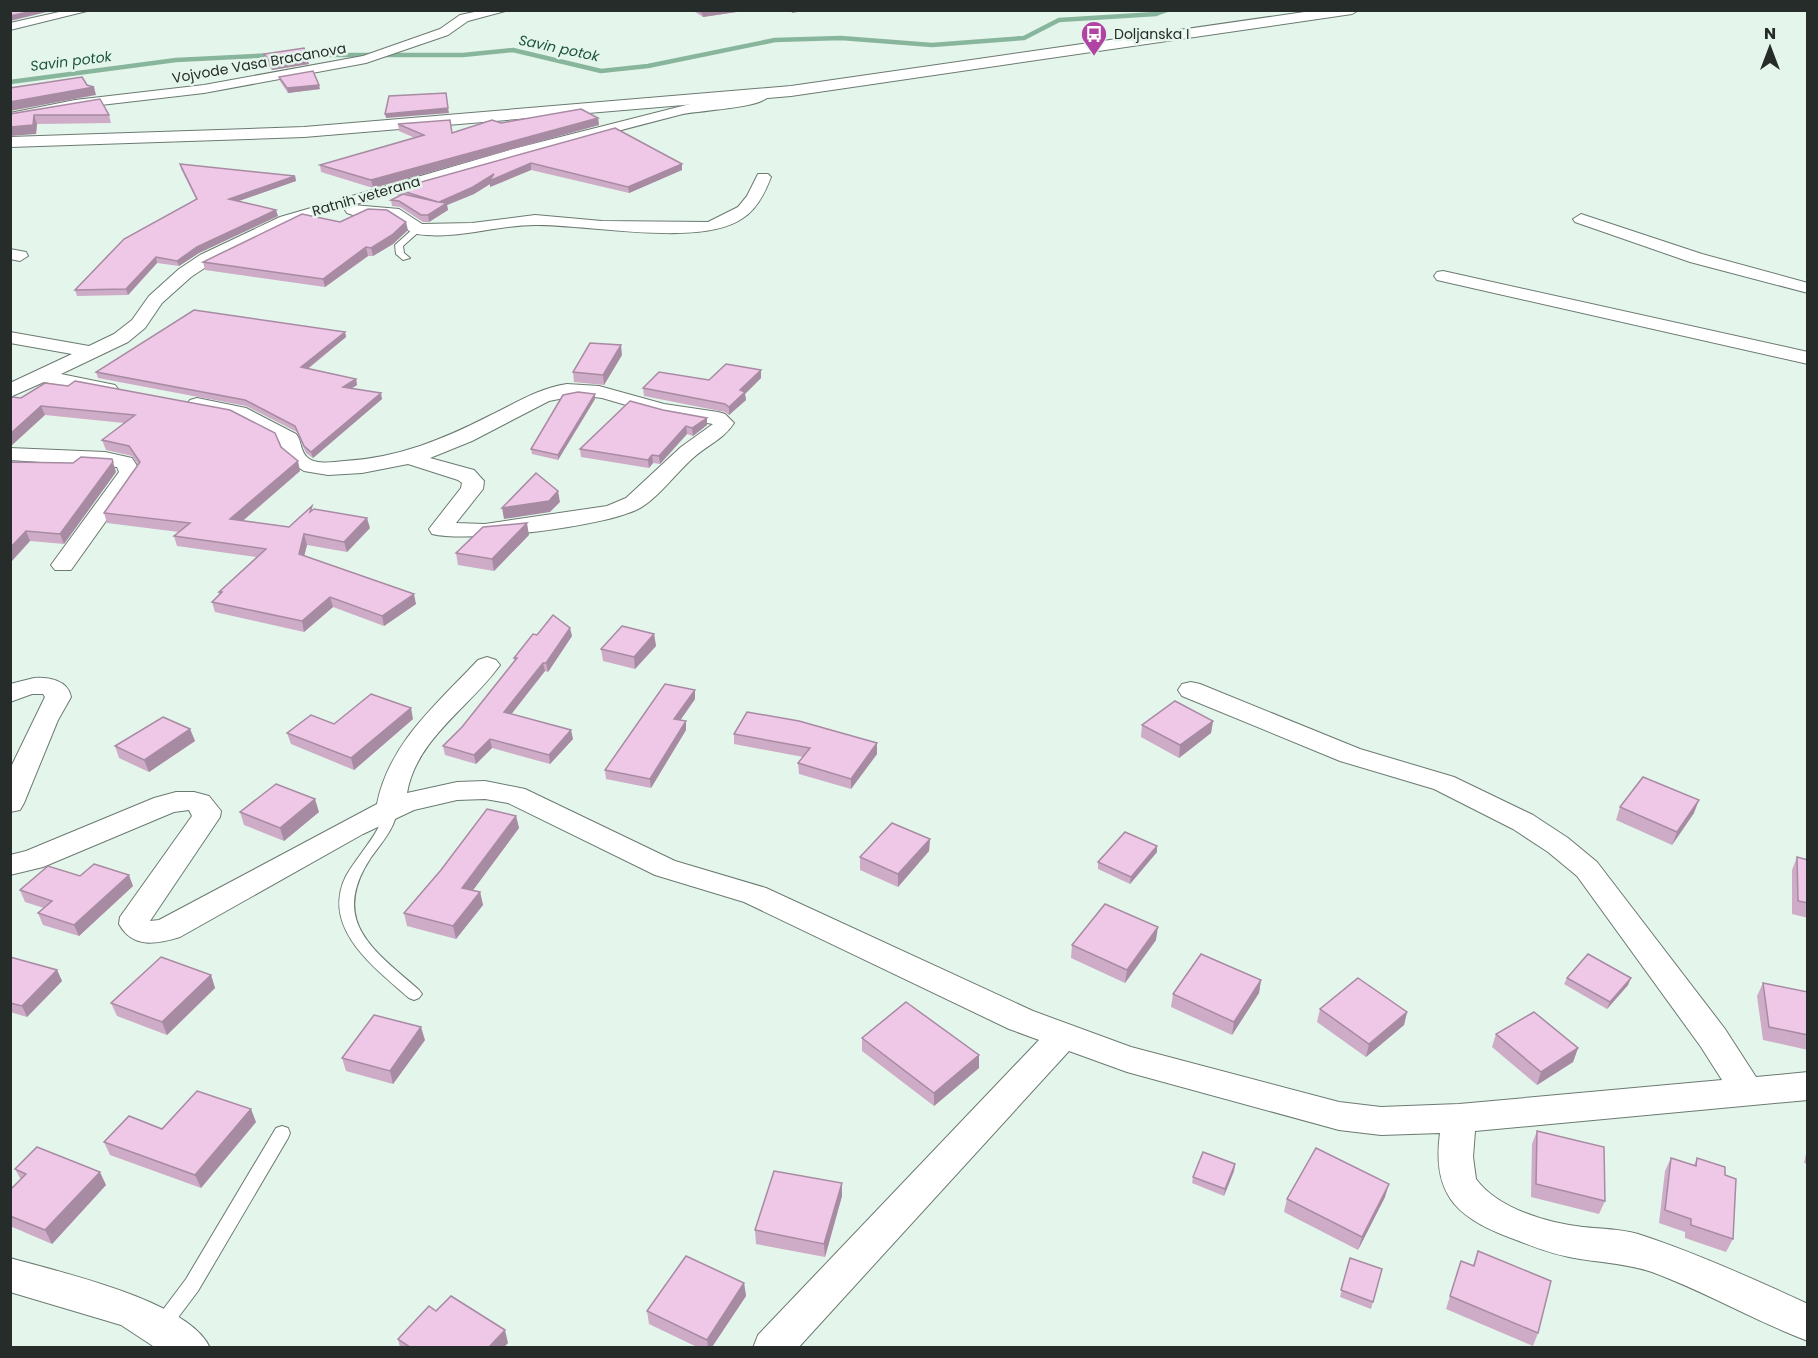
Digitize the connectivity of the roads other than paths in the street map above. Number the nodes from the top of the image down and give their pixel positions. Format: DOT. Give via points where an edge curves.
graph roads {
  1 [pos="86,10"];
  2 [pos="504,10"];
  3 [pos="1352,10"];
  4 [pos="10,16"];
  5 [pos="28,23"];
  6 [pos="10,27"];
  7 [pos="761,94"];
  8 [pos="10,117"];
  9 [pos="10,142"];
  10 [pos="763,177"];
  11 [pos="332,206"];
  12 [pos="1581,219"];
  13 [pos="418,229"];
  14 [pos="406,258"];
  15 [pos="1443,276"];
  16 [pos="1808,288"];
  17 [pos="10,337"];
  18 [pos="91,352"];
  19 [pos="1808,358"];
  20 [pos="43,376"];
  21 [pos="10,391"];
  22 [pos="122,391"];
  23 [pos="180,402"];
  24 [pos="10,454"];
  25 [pos="412,459"];
  26 [pos="63,565"];
  27 [pos="487,665"];
  28 [pos="1191,690"];
  29 [pos="10,694"];
  30 [pos="10,803"];
  31 [pos="391,807"];
  32 [pos="10,865"];
  33 [pos="414,994"];
  34 [pos="1064,1036"];
  35 [pos="1808,1086"];
  36 [pos="1747,1091"];
  37 [pos="1460,1118"];
  38 [pos="282,1133"];
  39 [pos="10,1275"];
  40 [pos="1808,1323"];
  41 [pos="160,1328"];
  42 [pos="191,1347"];
  43 [pos="772,1347"];
  1 -- 5 [label="street"];
  2 -- 8 [label="street, Vojvode Vasa Bracanova" via="469,16 444,32 366,59 204,89 75,104"];
  3 -- 7 [label="street"];
  4 -- 5 [label="street"];
  5 -- 6 [label="street"];
  7 -- 9 [label="street" via="304,132"];
  7 -- 11 [label="street, Ratnih veterana" via="754,100 698,106 530,149"];
  10 -- 13 [label="street" via="756,199 741,213 708,227 602,226 535,220 472,228"];
  11 -- 13 [label="street" via="393,212"];
  11 -- 18 [label="street, Ratnih veterana" via="286,220 206,259 168,288 133,330"];
  12 -- 16 [label="street" via="1696,258"];
  13 -- 14 [label="lane" via="399,245 400,254"];
  15 -- 19 [label="street"];
  17 -- 18 [label="street"];
  18 -- 20 [label="street, Ratnih veterana"];
  20 -- 21 [label="street, Ratnih veterana"];
  20 -- 22 [label="street"];
  23 -- 25 [label="street" via="239,412 289,438 296,460 314,467 364,467"];
  24 -- 26 [label="street" via="105,458 125,462 130,472"];
  25 -- 25 [label="street" via="509,415 539,396 566,390 605,391 648,407 718,418 724,423 626,507 485,531 440,529 473,481 466,475"];
  27 -- 31 [label="street" via="418,740 396,778"];
  28 -- 36 [label="street" via="1350,755 1444,783 1523,822 1558,845 1587,868 1713,1038"];
  29 -- 30 [label="street" via="43,685 57,691 58,697"];
  31 -- 32 [label="street" via="157,933 138,928 135,917 206,818 207,811 200,803 172,802 33,860"];
  31 -- 33 [label="lane" via="390,820 360,862 345,893 345,910 348,927 357,941"];
  31 -- 34 [label="street" via="436,792 461,789 515,795 665,868 755,895 1021,1020"];
  34 -- 37 [label="street" via="1127,1059 1339,1116 1381,1121"];
  34 -- 43 [label="street"];
  35 -- 36 [label="street"];
  36 -- 37 [label="street"];
  37 -- 40 [label="street" via="1455,1166 1464,1191 1479,1207 1501,1219 1578,1242 1633,1249"];
  38 -- 41 [label="lane" via="192,1285"];
  39 -- 41 [label="street" via="132,1311"];
  41 -- 42 [label="street"];
}
